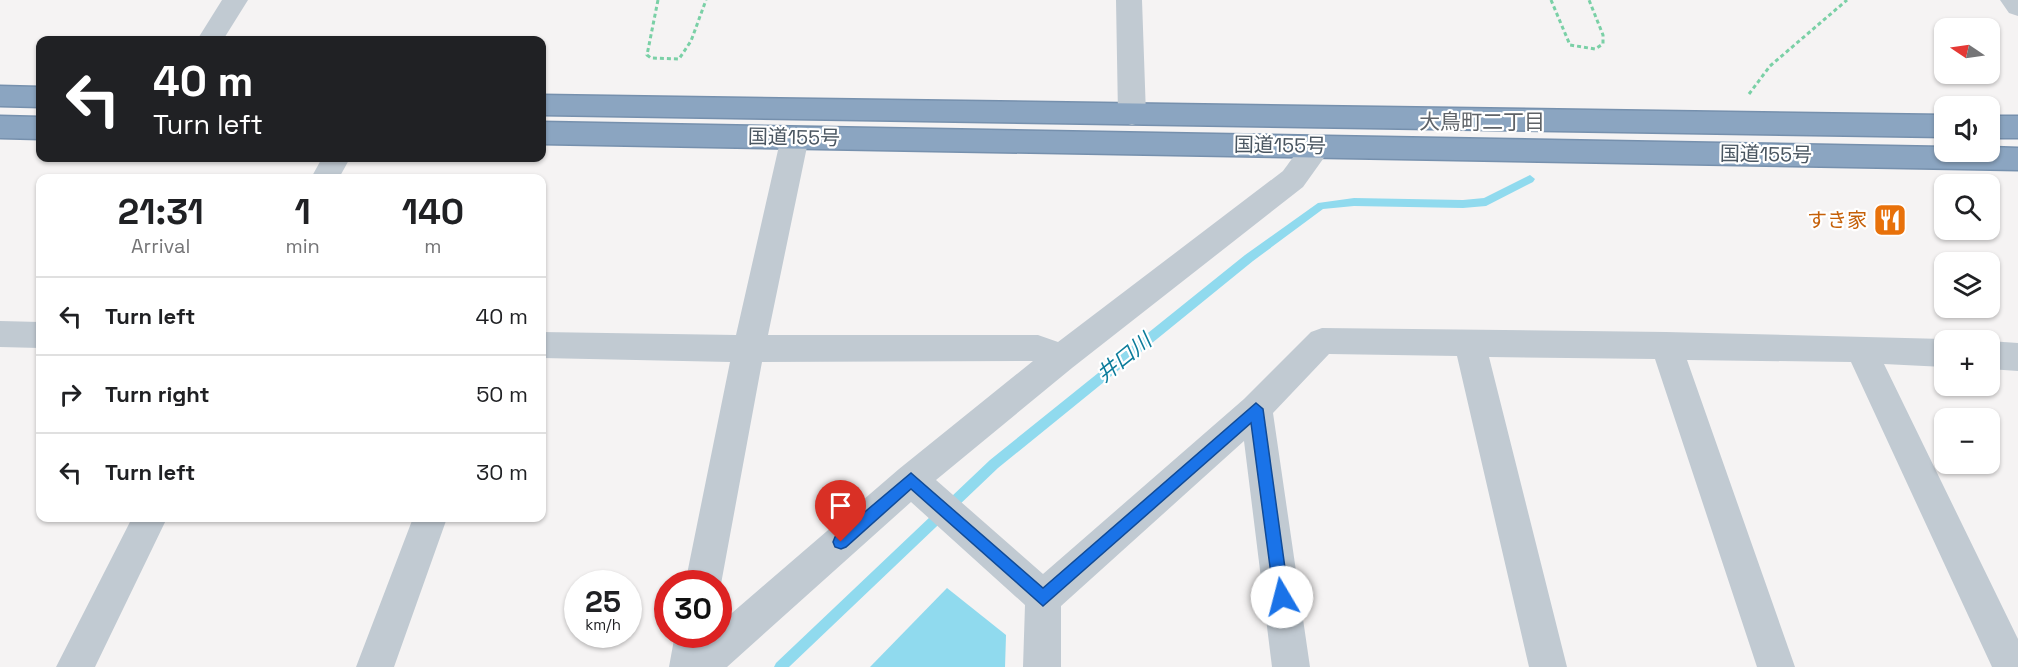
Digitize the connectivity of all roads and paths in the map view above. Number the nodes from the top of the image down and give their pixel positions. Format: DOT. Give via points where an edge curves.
graph roads {
  1 [pos="235,0"];
  2 [pos="658,0"];
  3 [pos="706,0"];
  4 [pos="1129,0"];
  5 [pos="1551,0"];
  6 [pos="1589,0"];
  7 [pos="1847,0"];
  8 [pos="2013,0"];
  9 [pos="2018,7"];
  10 [pos="212,36"];
  11 [pos="0,96"];
  12 [pos="36,97"];
  13 [pos="546,105"];
  14 [pos="1132,114"];
  15 [pos="1755,124"];
  16 [pos="1934,126"];
  17 [pos="0,127"];
  18 [pos="2000,127"];
  19 [pos="2018,127"];
  20 [pos="36,128"];
  21 [pos="546,133"];
  22 [pos="795,137"];
  23 [pos="1319,146"];
  24 [pos="2018,159"];
  25 [pos="0,334"];
  26 [pos="36,335"];
  27 [pos="1470,344"];
  28 [pos="546,345"];
  29 [pos="1666,345"];
  30 [pos="749,349"];
  31 [pos="1862,349"];
  32 [pos="1934,353"];
  33 [pos="2000,356"];
  34 [pos="2018,357"];
  35 [pos="1062,358"];
  36 [pos="1256,409"];
  37 [pos="911,480"];
  38 [pos="148,522"];
  39 [pos="429,522"];
  40 [pos="707,570"];
  41 [pos="1043,598"];
  42 [pos="691,648"];
  43 [pos="75,667"];
  44 [pos="375,667"];
  45 [pos="688,667"];
  46 [pos="699,667"];
  47 [pos="1042,667"];
  48 [pos="1291,667"];
  49 [pos="1548,667"];
  50 [pos="1776,667"];
  51 [pos="2012,667"];
  1 -- 10 [label="street"];
  2 -- 3 [label="path" via="647,55 679,59 688,50"];
  4 -- 14 [label="street"];
  5 -- 6 [label="path" via="1570,45 1595,49 1603,44 1603,35"];
  7 -- 15 [label="path" via="1770,66 1750,90 1748,98"];
  8 -- 9 [label="street"];
  11 -- 12 [label="highway"];
  13 -- 14 [label="highway, 国道155号"];
  14 -- 15 [label="highway, 国道155号"];
  15 -- 16 [label="highway, 国道155号"];
  17 -- 20 [label="highway"];
  18 -- 19 [label="highway"];
  21 -- 22 [label="highway, 国道155号"];
  22 -- 23 [label="highway, 国道155号"];
  22 -- 30 [label="street"];
  23 -- 24 [label="highway, 国道155号"];
  23 -- 35 [label="street" via="1293,179"];
  25 -- 26 [label="street"];
  27 -- 29 [label="street"];
  27 -- 36 [label="street" via="1322,340"];
  27 -- 49 [label="street"];
  28 -- 30 [label="street"];
  29 -- 31 [label="street"];
  29 -- 50 [label="street"];
  30 -- 35 [label="street" via="1038,348"];
  30 -- 40 [label="street"];
  31 -- 32 [label="street"];
  31 -- 51 [label="street"];
  33 -- 34 [label="street"];
  35 -- 37 [label="street"];
  36 -- 41 [label="street"];
  36 -- 48 [label="street"];
  37 -- 41 [label="street"];
  37 -- 46 [label="street"];
  38 -- 43 [label="street"];
  39 -- 44 [label="street"];
  41 -- 47 [label="street"];
  42 -- 45 [label="street"];
}
